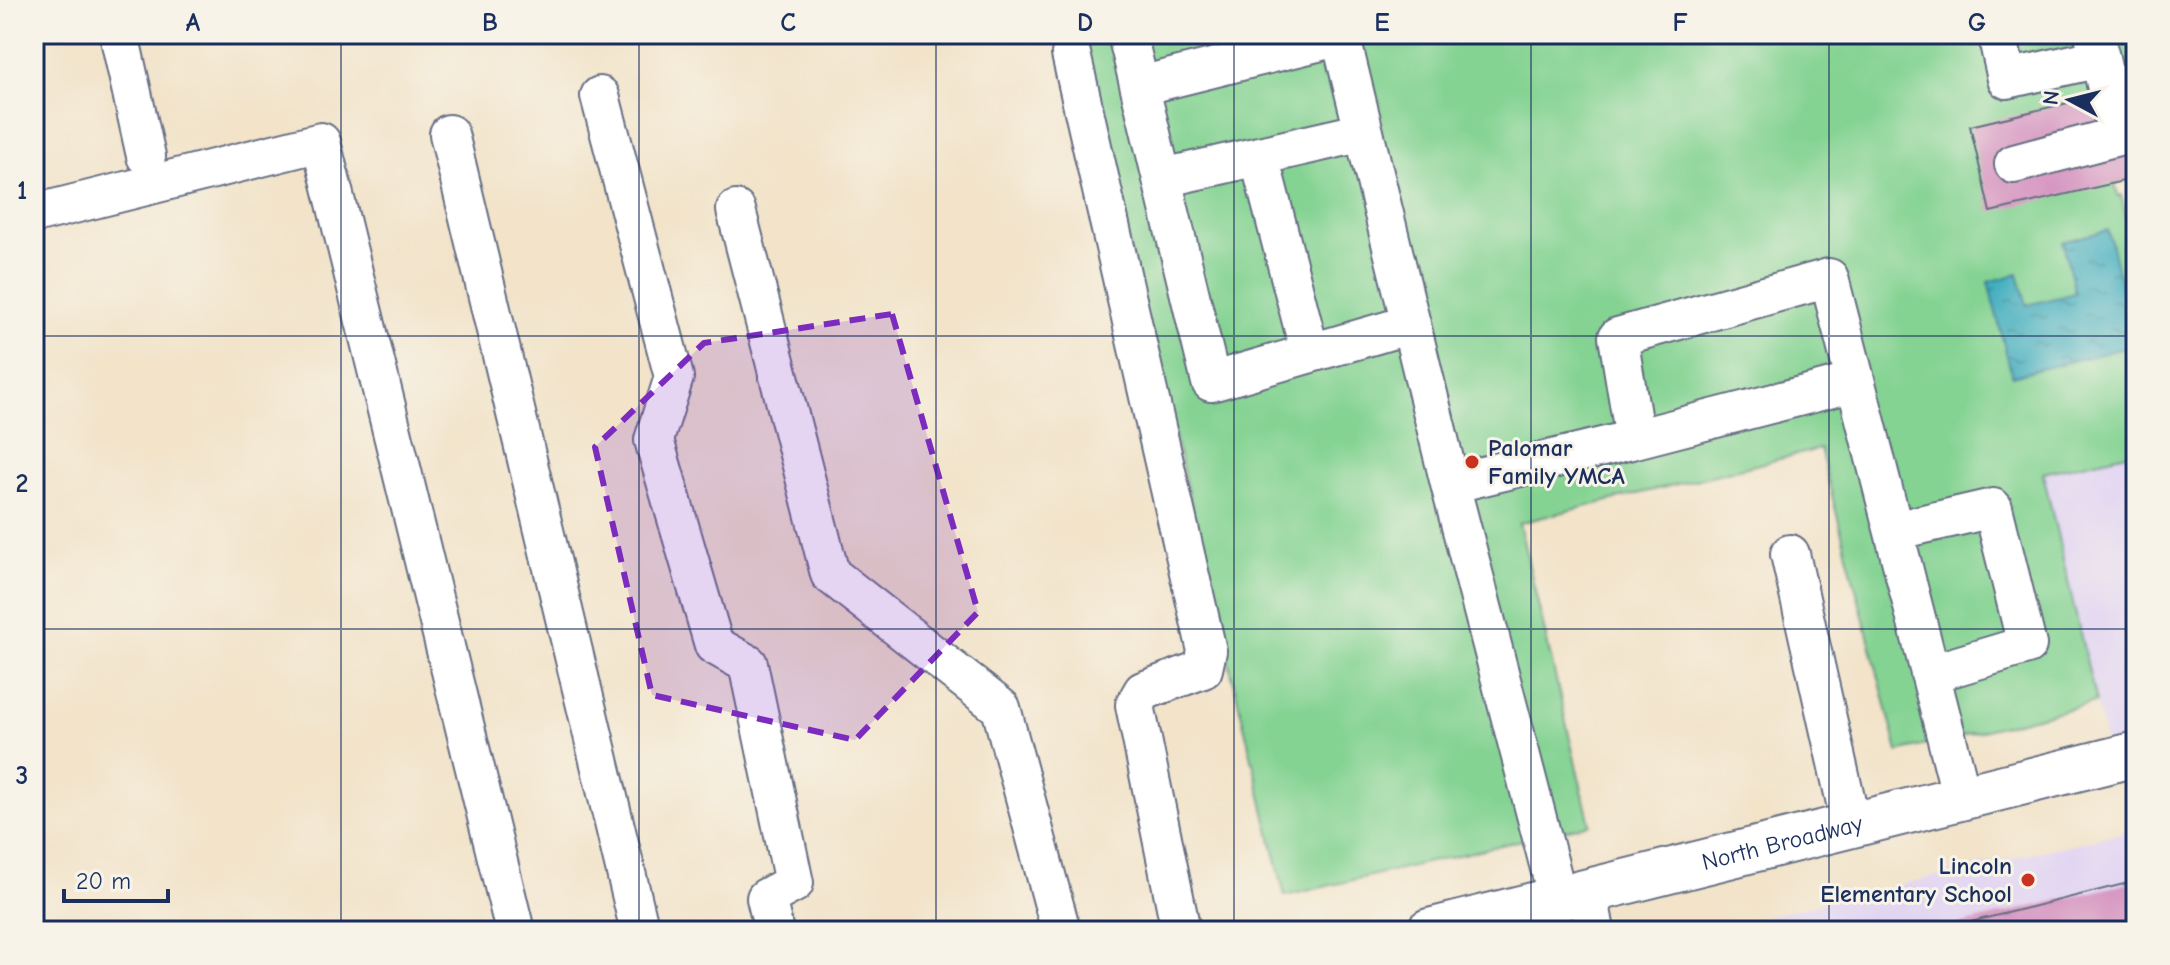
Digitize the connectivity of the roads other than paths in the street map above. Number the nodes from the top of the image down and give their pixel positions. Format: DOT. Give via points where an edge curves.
graph roads {
  1 [pos="119,34"];
  2 [pos="1127,34"];
  3 [pos="1997,34"];
  4 [pos="1340,35"];
  5 [pos="2097,46"];
  6 [pos="1071,54"];
  7 [pos="1140,86"];
  8 [pos="600,96"];
  9 [pos="1364,132"];
  10 [pos="449,134"];
  11 [pos="146,156"];
  12 [pos="1259,156"];
  13 [pos="2014,164"];
  14 [pos="1163,178"];
  15 [pos="736,210"];
  16 [pos="34,214"];
  17 [pos="1411,324"];
  18 [pos="1310,353"];
  19 [pos="1855,382"];
  20 [pos="1635,439"];
  21 [pos="1450,484"];
  22 [pos="1894,531"];
  23 [pos="1790,554"];
  24 [pos="1930,674"];
  25 [pos="2136,754"];
  26 [pos="1962,798"];
  27 [pos="1851,825"];
  28 [pos="1580,907"];
  29 [pos="515,931"];
  30 [pos="640,931"];
  31 [pos="774,931"];
  32 [pos="1061,931"];
  33 [pos="1181,931"];
  34 [pos="1429,931"];
  1 -- 11 [label="street"];
  2 -- 7 [label="street"];
  3 -- 5 [label="street" via="2007,79"];
  4 -- 7 [label="street"];
  4 -- 9 [label="street"];
  5 -- 13 [label="street" via="2118,136"];
  6 -- 33 [label="street" via="1207,651 1203,669 1143,691 1135,705"];
  7 -- 14 [label="street"];
  8 -- 31 [label="street" via="674,377 654,440 714,645 748,664 791,867 794,883 766,898"];
  9 -- 12 [label="street"];
  9 -- 17 [label="street"];
  10 -- 30 [label="street"];
  12 -- 14 [label="street"];
  12 -- 18 [label="street"];
  14 -- 18 [label="street" via="1211,382"];
  15 -- 32 [label="street" via="830,574 1001,708"];
  16 -- 29 [label="street" via="321,142"];
  17 -- 18 [label="street"];
  17 -- 21 [label="street"];
  19 -- 20 [label="street"];
  19 -- 20 [label="street" via="1829,278 1618,337"];
  19 -- 22 [label="street"];
  20 -- 21 [label="street"];
  21 -- 28 [label="street"];
  22 -- 24 [label="street"];
  22 -- 24 [label="street" via="1993,508 2027,645"];
  23 -- 27 [label="street"];
  24 -- 26 [label="street"];
  25 -- 26 [label="main road, North Broadway"];
  26 -- 27 [label="main road, North Broadway"];
  27 -- 28 [label="main road, North Broadway"];
  28 -- 34 [label="main road, North Broadway"];
}
